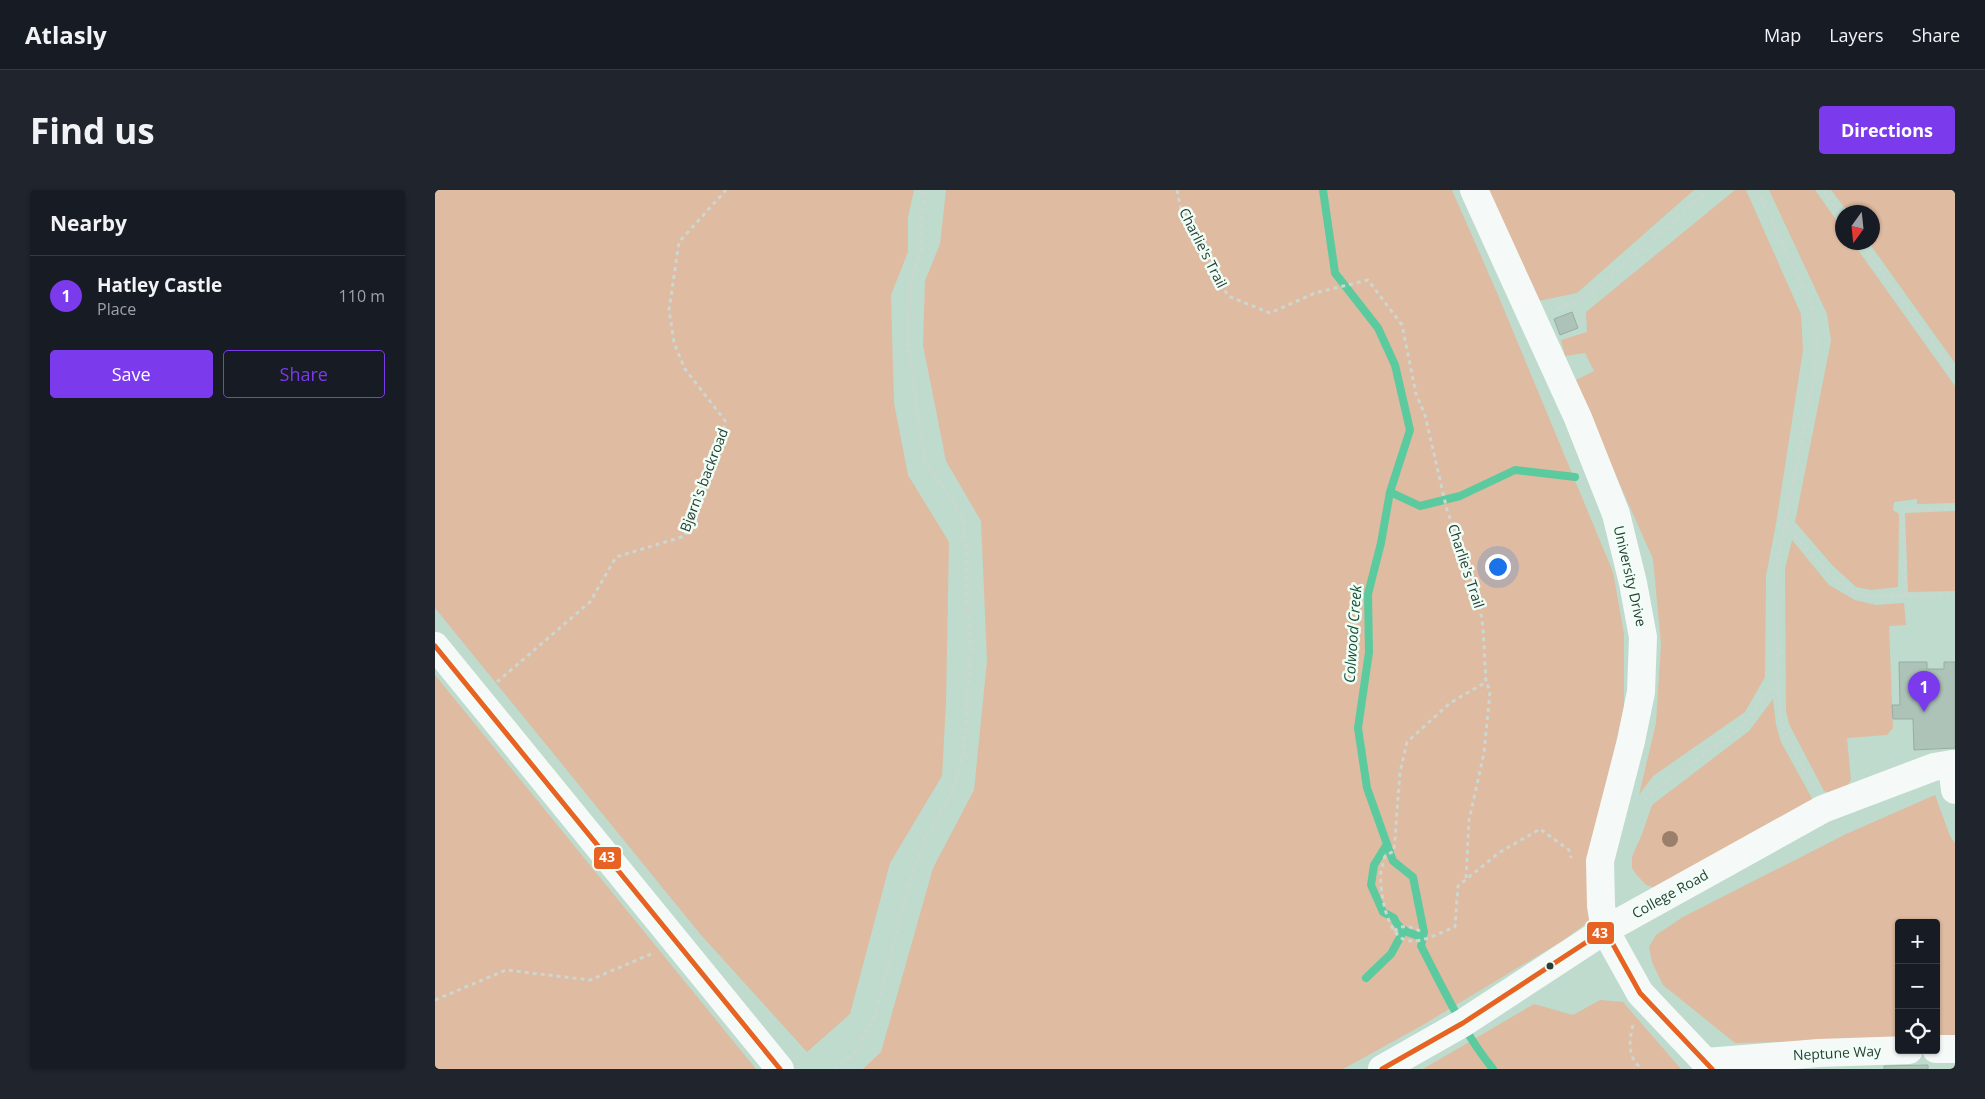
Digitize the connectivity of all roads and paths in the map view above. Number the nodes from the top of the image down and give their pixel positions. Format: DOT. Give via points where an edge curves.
graph roads {
  1 [pos="726,190"];
  2 [pos="918,190"];
  3 [pos="1177,190"];
  4 [pos="1474,190"];
  5 [pos="1709,190"];
  6 [pos="1757,190"];
  7 [pos="1823,190"];
  8 [pos="926,191"];
  9 [pos="1835,207"];
  10 [pos="1866,250"];
  11 [pos="1533,317"];
  12 [pos="1955,374"];
  13 [pos="1955,508"];
  14 [pos="1785,522"];
  15 [pos="1955,594"];
  16 [pos="1906,596"];
  17 [pos="435,646"];
  18 [pos="1486,682"];
  19 [pos="1777,682"];
  20 [pos="477,698"];
  21 [pos="1955,790"];
  22 [pos="1644,804"];
  23 [pos="1823,809"];
  24 [pos="1571,859"];
  25 [pos="1466,878"];
  26 [pos="1605,930"];
  27 [pos="1394,931"];
  28 [pos="1422,932"];
  29 [pos="677,943"];
  30 [pos="1640,993"];
  31 [pos="435,1000"];
  32 [pos="1940,1049"];
  33 [pos="1955,1049"];
  34 [pos="1895,1050"];
  35 [pos="1709,1066"];
  36 [pos="780,1069"];
  37 [pos="835,1069"];
  38 [pos="1382,1069"];
  39 [pos="1642,1069"];
  1 -- 20 [label="path, Bjørn's backroad" via="679,242 669,310 674,343 685,369 726,422 685,536 617,557 590,602"];
  2 -- 8 [label="path"];
  3 -- 18 [label="path, Charlie's Trail" via="1181,210 1228,296 1270,313 1315,293 1368,280 1402,325 1416,394 1425,415 1447,510 1478,595"];
  4 -- 11 [label="street, University Drive"];
  5 -- 11 [label="path" via="1585,298"];
  6 -- 14 [label="path" via="1807,296 1816,323 1813,375"];
  7 -- 9 [label="path"];
  8 -- 37 [label="path" via="921,218 921,249 910,285 907,345 925,465 934,472 963,518 971,647 964,752 951,795 926,836 912,875 875,1015 856,1051"];
  10 -- 12 [label="path"];
  11 -- 26 [label="street, University Drive" via="1578,418 1615,514 1643,637 1641,692 1600,861"];
  13 -- 16 [label="path" via="1903,510"];
  14 -- 16 [label="path" via="1833,578 1854,592 1872,597"];
  14 -- 19 [label="path" via="1777,562"];
  15 -- 16 [label="path"];
  17 -- 20 [label="street"];
  18 -- 25 [label="path, Charlie's Trail" via="1489,691 1484,753 1469,820"];
  18 -- 27 [label="path" via="1450,703 1407,742 1400,772 1394,851 1385,856 1381,878 1388,921"];
  19 -- 22 [label="path" via="1739,730 1656,789"];
  19 -- 23 [label="path" via="1783,727"];
  20 -- 29 [label="street"];
  21 -- 23 [label="street, College Road" via="1952,764 1943,765"];
  23 -- 26 [label="street, College Road"];
  24 -- 25 [label="path" via="1569,850 1540,829 1500,852"];
  25 -- 27 [label="path" via="1458,886 1455,927 1423,939 1407,941 1397,937"];
  26 -- 30 [label="street, University Drive"];
  26 -- 38 [label="street, College Road" via="1463,1023"];
  27 -- 28 [label="path" via="1400,927 1412,927"];
  29 -- 31 [label="path" via="590,980 506,970"];
  29 -- 36 [label="street"];
  30 -- 35 [label="street, University Drive"];
  30 -- 39 [label="path" via="1628,1044 1634,1063"];
  32 -- 33 [label="street"];
  34 -- 35 [label="street, Neptune Way" via="1819,1053"];
}
